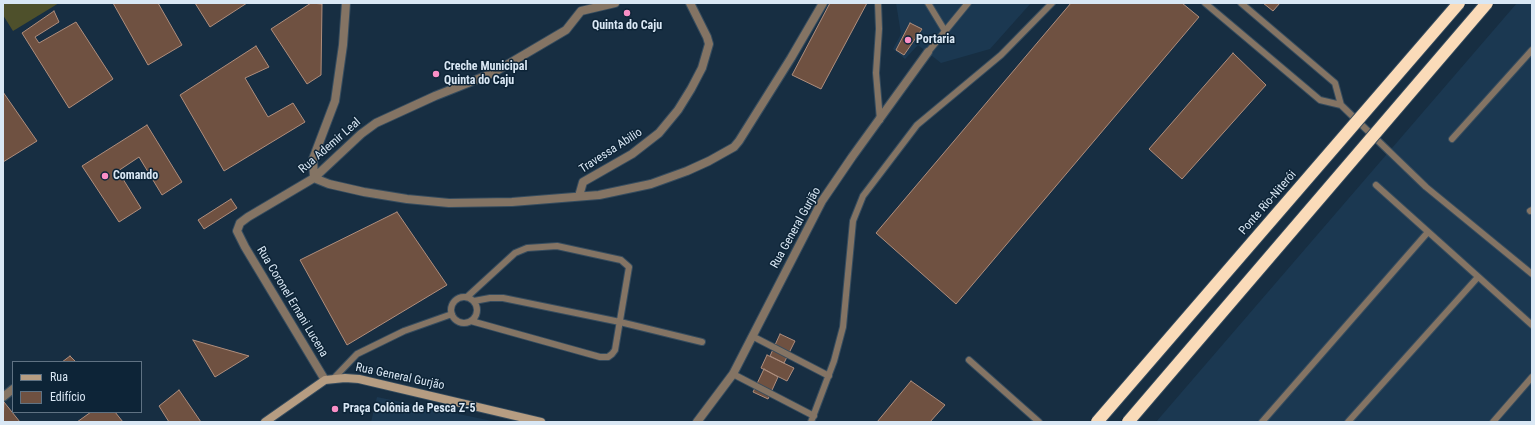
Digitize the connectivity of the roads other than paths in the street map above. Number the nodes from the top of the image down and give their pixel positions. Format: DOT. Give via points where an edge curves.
graph roads {
  1 [pos="346,3"];
  2 [pos="615,3"];
  3 [pos="690,3"];
  4 [pos="823,3"];
  5 [pos="878,3"];
  6 [pos="928,3"];
  7 [pos="968,3"];
  8 [pos="1052,3"];
  9 [pos="1205,3"];
  10 [pos="1241,3"];
  11 [pos="1459,3"];
  12 [pos="1487,3"];
  13 [pos="945,31"];
  14 [pos="1532,50"];
  15 [pos="928,52"];
  16 [pos="1341,105"];
  17 [pos="880,120"];
  18 [pos="1452,139"];
  19 [pos="314,178"];
  20 [pos="1376,185"];
  21 [pos="579,196"];
  22 [pos="1428,232"];
  23 [pos="239,235"];
  24 [pos="1532,274"];
  25 [pos="1478,277"];
  26 [pos="467,297"];
  27 [pos="474,302"];
  28 [pos="452,314"];
  29 [pos="471,321"];
  30 [pos="620,322"];
  31 [pos="1532,325"];
  32 [pos="752,336"];
  33 [pos="702,342"];
  34 [pos="969,360"];
  35 [pos="733,374"];
  36 [pos="829,376"];
  37 [pos="1532,376"];
  38 [pos="334,378"];
  39 [pos="325,380"];
  40 [pos="12,390"];
  41 [pos="3,397"];
  42 [pos="813,419"];
  43 [pos="265,422"];
  44 [pos="541,422"];
  45 [pos="697,422"];
  46 [pos="1039,422"];
  47 [pos="1097,422"];
  48 [pos="1128,422"];
  49 [pos="1262,422"];
  50 [pos="1348,422"];
  51 [pos="1492,422"];
  1 -- 19 [label="street" via="335,101 313,159"];
  2 -- 19 [label="street, Rua Ademir Leal" via="581,11 566,30 493,73 376,123"];
  3 -- 21 [label="street, Travessa Abilio" via="708,37 702,68 691,89 659,133 632,154 583,182"];
  4 -- 21 [label="street" via="748,129 734,147 687,172 650,184 599,195"];
  5 -- 17 [label="lane" via="876,73"];
  6 -- 13 [label="lane"];
  7 -- 13 [label="lane"];
  8 -- 36 [label="lane" via="1000,55 917,125 863,196 853,221 843,326"];
  9 -- 16 [label="lane" via="1320,100"];
  10 -- 16 [label="lane" via="1335,83"];
  11 -- 47 [label="highway, Ponte Rio-Niterói, bridge"];
  12 -- 48 [label="highway, bridge"];
  13 -- 15 [label="lane"];
  14 -- 18 [label="lane"];
  15 -- 17 [label="street, Rua General Gurjão"];
  16 -- 24 [label="lane" via="1426,187"];
  17 -- 32 [label="street, Rua General Gurjão" via="822,201"];
  19 -- 21 [label="street" via="364,192 449,203 512,202"];
  19 -- 23 [label="street, Rua Ademir Leal" via="248,216 240,223 237,231"];
  20 -- 22 [label="lane"];
  22 -- 25 [label="lane"];
  22 -- 49 [label="lane"];
  23 -- 39 [label="street, Rua Coronel Ernani Lucena"];
  25 -- 31 [label="lane"];
  25 -- 50 [label="lane"];
  26 -- 27 [label="lane"];
  26 -- 28 [label="lane" via="454,302"];
  26 -- 30 [label="lane" via="515,253 527,248 557,246 626,263 629,274"];
  27 -- 29 [label="lane" via="478,310"];
  27 -- 30 [label="lane" via="503,298"];
  28 -- 29 [label="lane" via="462,323"];
  28 -- 38 [label="lane" via="404,331 357,354"];
  29 -- 30 [label="lane" via="600,357 612,354 615,350"];
  30 -- 33 [label="lane"];
  32 -- 35 [label="street, Rua General Gurjão"];
  32 -- 36 [label="lane"];
  34 -- 46 [label="lane"];
  35 -- 42 [label="lane"];
  35 -- 45 [label="street, Rua General Gurjão"];
  36 -- 42 [label="lane"];
  37 -- 51 [label="lane"];
  38 -- 39 [label="street, Rua General Gurjão"];
  38 -- 44 [label="street, Rua General Gurjão" via="359,379"];
  39 -- 43 [label="street, Rua General Gurjão"];
  40 -- 41 [label="street"];
}
